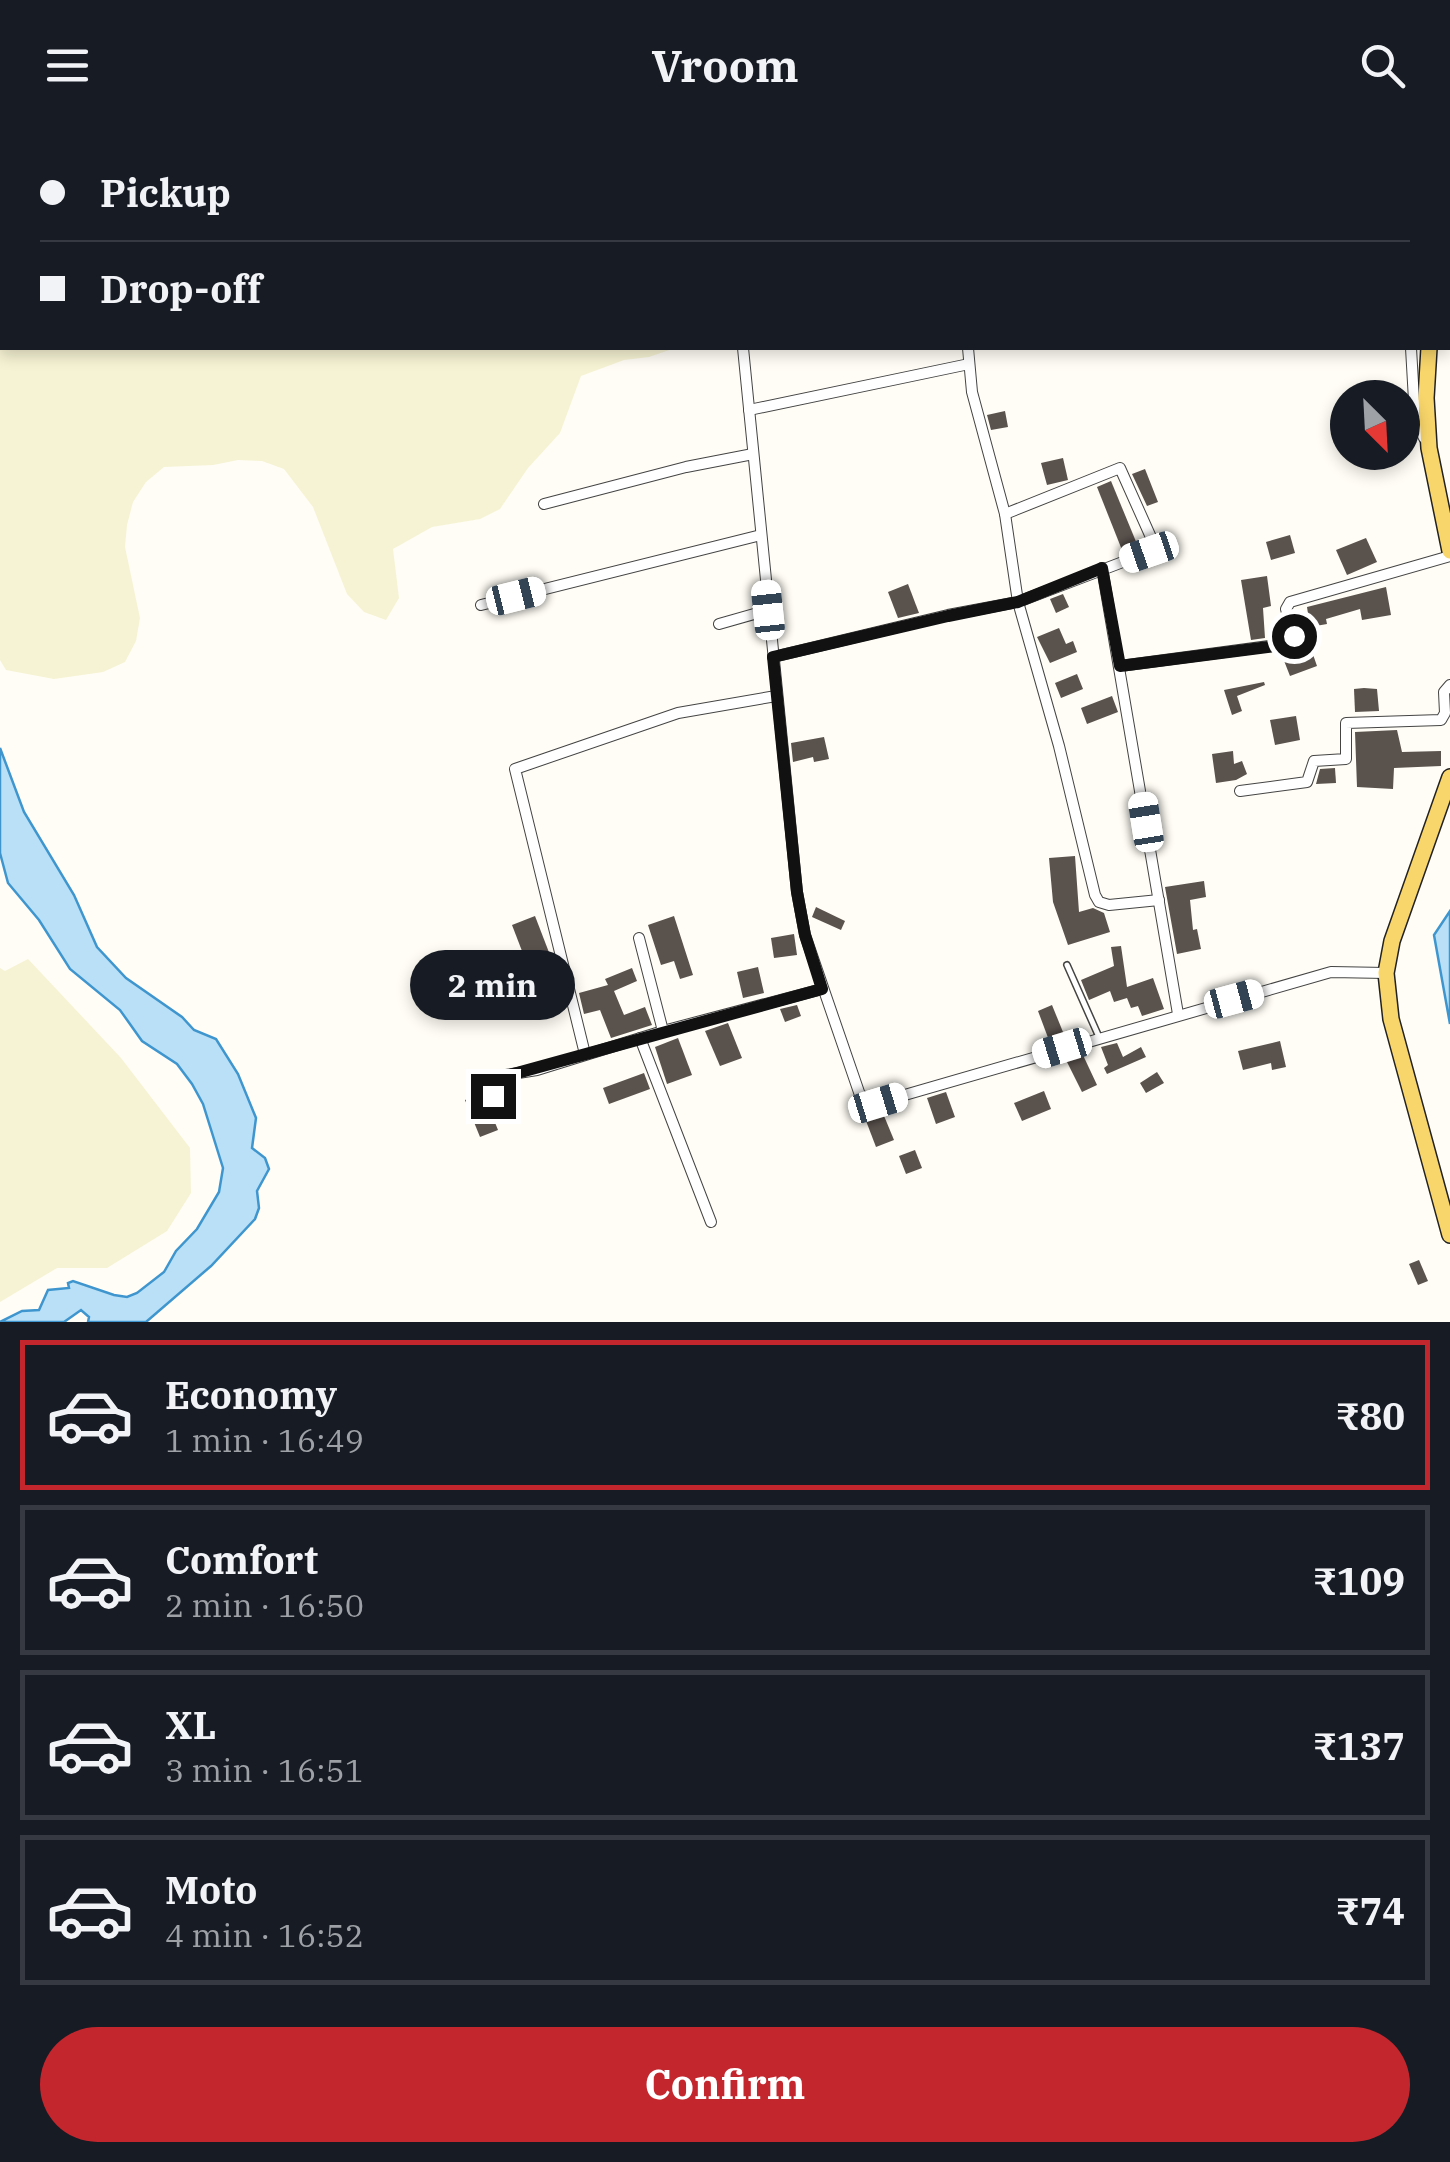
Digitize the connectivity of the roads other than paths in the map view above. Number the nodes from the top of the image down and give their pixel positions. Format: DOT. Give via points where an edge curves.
graph roads {
  1 [pos="743,350"];
  2 [pos="968,350"];
  3 [pos="1411,350"];
  4 [pos="1429,350"];
  5 [pos="969,364"];
  6 [pos="749,410"];
  7 [pos="1429,448"];
  8 [pos="753,454"];
  9 [pos="544,504"];
  10 [pos="1005,514"];
  11 [pos="761,535"];
  12 [pos="1450,553"];
  13 [pos="1102,568"];
  14 [pos="1018,602"];
  15 [pos="481,605"];
  16 [pos="768,610"];
  17 [pos="719,624"];
  18 [pos="773,657"];
  19 [pos="1120,666"];
  20 [pos="1450,685"];
  21 [pos="776,696"];
  22 [pos="1450,776"];
  23 [pos="1240,791"];
  24 [pos="1159,900"];
  25 [pos="639,938"];
  26 [pos="1067,965"];
  27 [pos="1386,973"];
  28 [pos="822,989"];
  29 [pos="1178,1014"];
  30 [pos="663,1032"];
  31 [pos="1099,1037"];
  32 [pos="640,1038"];
  33 [pos="585,1054"];
  34 [pos="493,1096"];
  35 [pos="711,1222"];
  36 [pos="1450,1235"];
  1 -- 6 [label="street"];
  2 -- 5 [label="street"];
  3 -- 7 [label="street" via="1415,418"];
  4 -- 7 [label="main road"];
  5 -- 6 [label="street"];
  5 -- 10 [label="street"];
  6 -- 8 [label="street"];
  7 -- 12 [label="main road"];
  8 -- 9 [label="street"];
  8 -- 11 [label="street"];
  10 -- 13 [label="street" via="1120,468 1154,544 1149,552"];
  10 -- 14 [label="street"];
  11 -- 15 [label="street"];
  11 -- 16 [label="street"];
  12 -- 19 [label="street" via="1290,602 1292,644"];
  13 -- 14 [label="street"];
  13 -- 19 [label="street"];
  14 -- 18 [label="street"];
  14 -- 24 [label="street" via="1095,896 1109,905"];
  16 -- 17 [label="street"];
  16 -- 18 [label="street"];
  18 -- 21 [label="street"];
  19 -- 24 [label="street"];
  20 -- 23 [label="street" via="1441,720 1346,723 1346,759 1314,761 1307,782"];
  21 -- 28 [label="street" via="801,916"];
  21 -- 33 [label="street" via="678,713 515,770"];
  22 -- 27 [label="main road"];
  24 -- 29 [label="street"];
  25 -- 30 [label="street"];
  26 -- 31 [label="lane"];
  27 -- 29 [label="street" via="1331,972"];
  27 -- 36 [label="main road" via="1391,1019"];
  28 -- 30 [label="street"];
  28 -- 31 [label="street" via="860,1095 878,1103"];
  29 -- 31 [label="street"];
  30 -- 32 [label="street"];
  32 -- 33 [label="street"];
  32 -- 35 [label="street"];
  33 -- 34 [label="street" via="506,1076 494,1084"];
}
